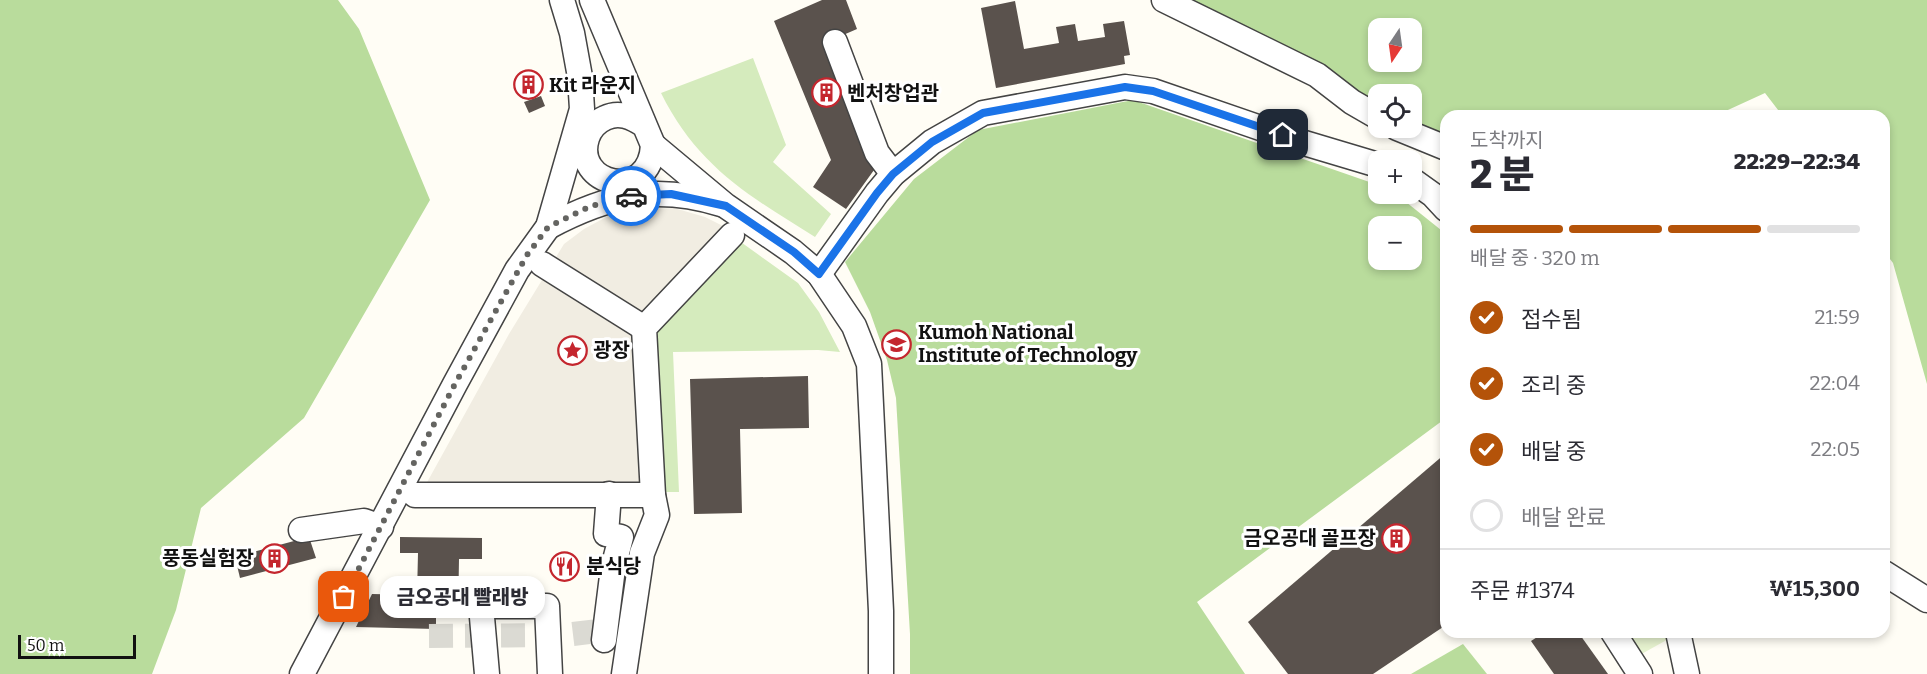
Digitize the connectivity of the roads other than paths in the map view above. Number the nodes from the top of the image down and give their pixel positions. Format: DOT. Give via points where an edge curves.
graph roads {
  1 [pos="562,0"];
  2 [pos="592,0"];
  3 [pos="1164,0"];
  4 [pos="835,42"];
  5 [pos="582,109"];
  6 [pos="1368,111"];
  7 [pos="648,135"];
  8 [pos="1422,138"];
  9 [pos="586,142"];
  10 [pos="1440,146"];
  11 [pos="1368,162"];
  12 [pos="893,174"];
  13 [pos="623,182"];
  14 [pos="1422,187"];
  15 [pos="1440,202"];
  16 [pos="591,206"];
  17 [pos="726,206"];
  18 [pos="548,227"];
  19 [pos="732,235"];
  20 [pos="542,264"];
  21 [pos="819,274"];
  22 [pos="644,328"];
  23 [pos="609,494"];
  24 [pos="416,495"];
  25 [pos="653,495"];
  26 [pos="381,527"];
  27 [pos="301,530"];
  28 [pos="1890,577"];
  29 [pos="1927,600"];
  30 [pos="620,615"];
  31 [pos="1616,638"];
  32 [pos="1679,638"];
  33 [pos="604,640"];
  34 [pos="302,674"];
  35 [pos="487,674"];
  36 [pos="550,674"];
  37 [pos="624,674"];
  38 [pos="881,674"];
  39 [pos="1640,674"];
  40 [pos="1687,674"];
  1 -- 5 [label="street" via="572,33"];
  2 -- 7 [label="street"];
  3 -- 6 [label="street" via="1317,75"];
  4 -- 12 [label="street" via="877,153"];
  5 -- 9 [label="street"];
  5 -- 18 [label="street"];
  7 -- 9 [label="street" via="635,119 615,115 596,124"];
  7 -- 13 [label="street" via="649,165 634,179"];
  7 -- 17 [label="street"];
  8 -- 10 [label="street"];
  9 -- 13 [label="street" via="585,152 594,172 613,182"];
  11 -- 12 [label="street" via="1153,91 1125,87 983,113 932,142"];
  12 -- 21 [label="street"];
  13 -- 16 [label="street"];
  14 -- 15 [label="street"];
  16 -- 17 [label="street" via="639,194 671,194"];
  16 -- 18 [label="street"];
  17 -- 21 [label="street" via="794,252"];
  18 -- 26 [label="street" via="517,270"];
  19 -- 22 [label="street"];
  20 -- 22 [label="street"];
  21 -- 38 [label="street" via="854,326 869,364"];
  22 -- 25 [label="street"];
  23 -- 24 [label="street"];
  23 -- 25 [label="street"];
  23 -- 30 [label="street" via="606,534 621,537 613,568"];
  25 -- 30 [label="street" via="657,515"];
  26 -- 27 [label="street" via="364,521"];
  26 -- 34 [label="street"];
  28 -- 29 [label="street"];
  30 -- 33 [label="street"];
  30 -- 37 [label="street"];
  31 -- 39 [label="street"];
  32 -- 40 [label="street"];
  35 -- 36 [label="street" via="481,606 547,606"];
}
